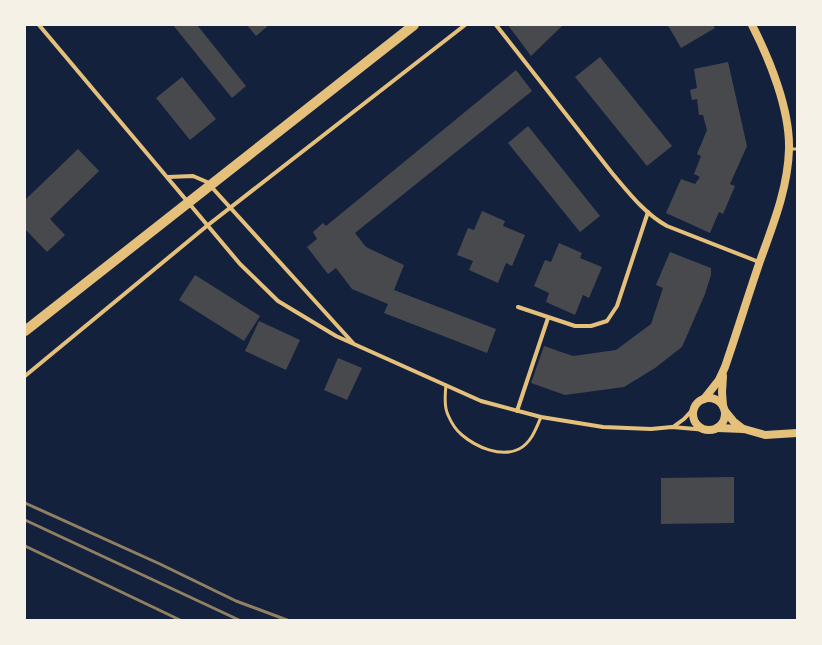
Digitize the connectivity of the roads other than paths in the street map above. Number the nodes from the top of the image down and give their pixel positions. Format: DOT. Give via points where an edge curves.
graph roads {
  1 [pos="39,25"];
  2 [pos="414,25"];
  3 [pos="465,25"];
  4 [pos="496,25"];
  5 [pos="752,25"];
  6 [pos="793,149"];
  7 [pos="168,177"];
  8 [pos="230,208"];
  9 [pos="648,212"];
  10 [pos="208,225"];
  11 [pos="760,262"];
  12 [pos="518,307"];
  13 [pos="548,318"];
  14 [pos="25,331"];
  15 [pos="355,345"];
  16 [pos="725,367"];
  17 [pos="25,376"];
  18 [pos="446,385"];
  19 [pos="704,399"];
  20 [pos="696,406"];
  21 [pos="724,408"];
  22 [pos="517,410"];
  23 [pos="541,417"];
  24 [pos="672,427"];
  25 [pos="717,428"];
  26 [pos="744,429"];
  27 [pos="707,430"];
  28 [pos="797,433"];
  1 -- 7 [label="street"];
  2 -- 14 [label="main road"];
  3 -- 8 [label="street"];
  4 -- 9 [label="street" via="612,173"];
  5 -- 6 [label="main road" via="776,79"];
  6 -- 11 [label="main road" via="777,214"];
  7 -- 8 [label="street" via="193,176 207,182"];
  7 -- 10 [label="street"];
  8 -- 10 [label="street"];
  8 -- 15 [label="street"];
  9 -- 11 [label="street" via="668,226"];
  9 -- 13 [label="street" via="617,306 607,321 591,326 575,326"];
  10 -- 15 [label="street" via="240,264 278,301"];
  10 -- 17 [label="street"];
  11 -- 16 [label="main road"];
  12 -- 13 [label="street"];
  13 -- 22 [label="street"];
  15 -- 18 [label="street"];
  16 -- 19 [label="main road" via="719,380"];
  16 -- 21 [label="main road" via="722,392"];
  18 -- 22 [label="street" via="481,401"];
  18 -- 23 [label="lane" via="447,414 462,435 480,447 504,453 519,449 530,440"];
  19 -- 20 [label="main road"];
  19 -- 21 [label="main road" via="715,399"];
  20 -- 24 [label="street"];
  20 -- 27 [label="main road" via="693,416 695,421 698,426"];
  21 -- 25 [label="main road" via="724,421"];
  21 -- 26 [label="main road" via="734,422"];
  22 -- 23 [label="street"];
  23 -- 24 [label="street" via="603,427"];
  24 -- 27 [label="street"];
  25 -- 26 [label="main road"];
  25 -- 27 [label="main road"];
  26 -- 28 [label="main road" via="766,435"];
}
